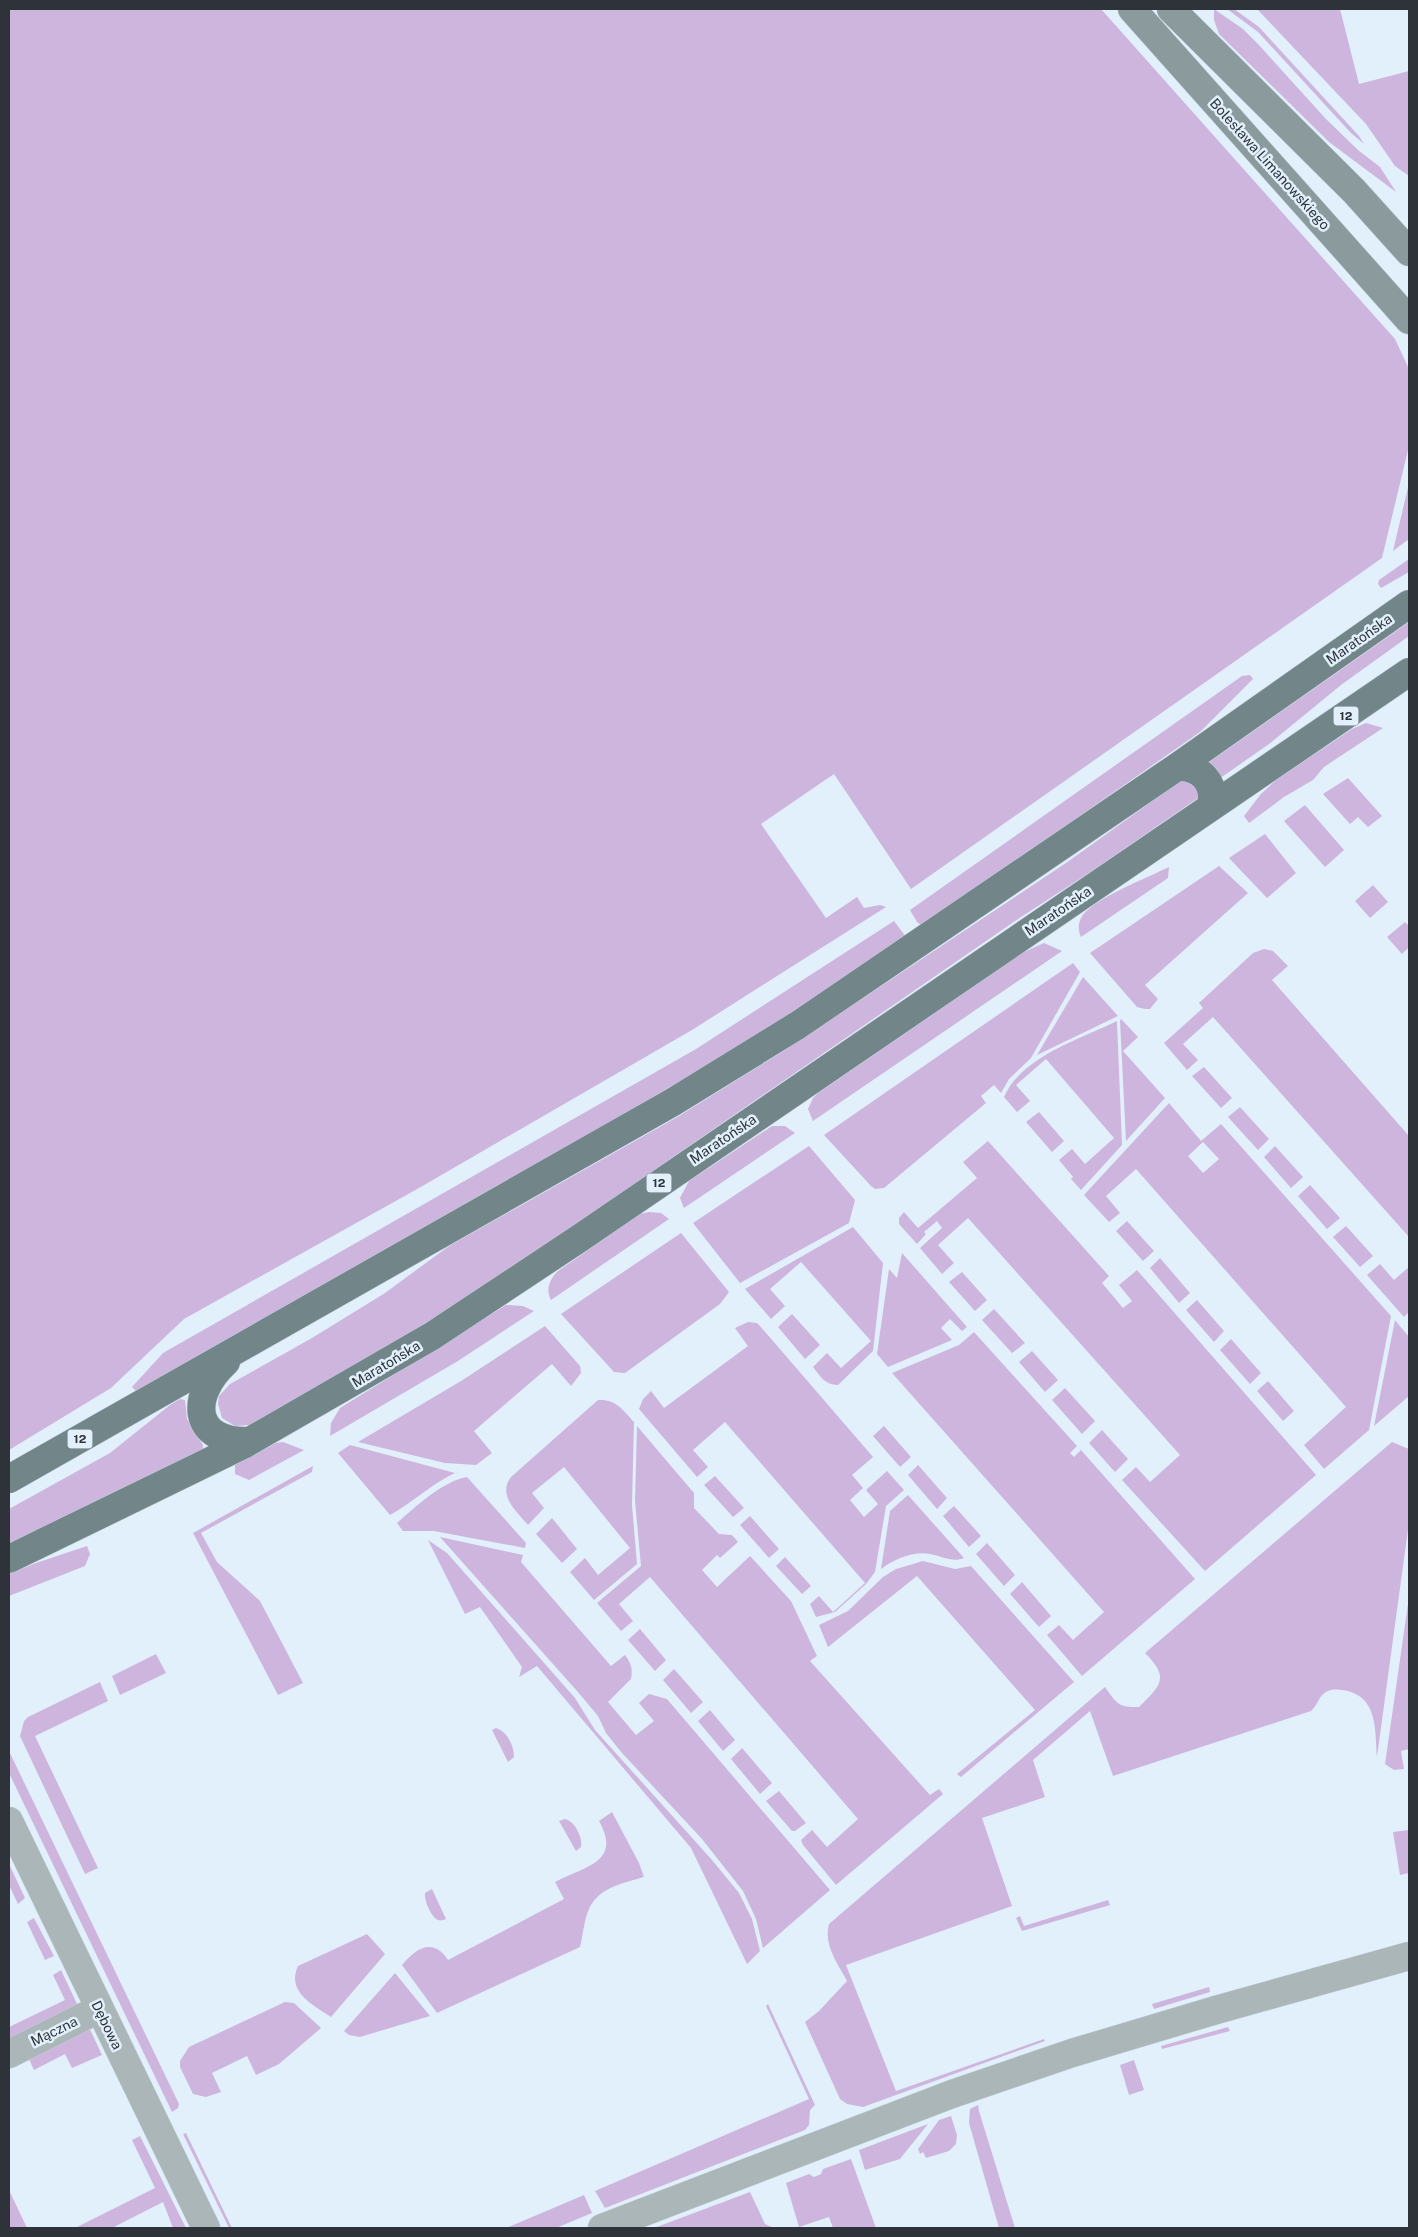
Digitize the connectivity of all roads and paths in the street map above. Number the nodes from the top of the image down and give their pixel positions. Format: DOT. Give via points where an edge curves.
graph roads {
  1 [pos="1178,12"];
  2 [pos="1139,18"];
  3 [pos="1409,252"];
  4 [pos="1409,320"];
  5 [pos="1409,604"];
  6 [pos="1409,672"];
  7 [pos="1177,767"];
  8 [pos="1211,806"];
  9 [pos="248,1344"];
  10 [pos="250,1442"];
  11 [pos="9,1479"];
  12 [pos="9,1559"];
  13 [pos="9,1821"];
  14 [pos="1409,1956"];
  15 [pos="100,2009"];
  16 [pos="9,2054"];
  17 [pos="206,2228"];
  18 [pos="602,2228"];
  1 -- 2 [label="street" via="1162,29"];
  1 -- 3 [label="street" via="1354,191"];
  2 -- 4 [label="street, Bolesława Limanowskiego"];
  5 -- 7 [label="main road, Maratońska / 12"];
  6 -- 8 [label="main road, Maratońska / 12"];
  7 -- 8 [label="main road" via="1192,768 1205,777 1212,790"];
  7 -- 9 [label="main road, Maratońska / 12" via="858,986 734,1066"];
  8 -- 10 [label="main road, Maratońska / 12" via="498,1293 391,1361"];
  9 -- 10 [label="main road" via="215,1372 206,1387 202,1408 203,1417 214,1434 233,1442"];
  9 -- 11 [label="main road, Maratońska / 12"];
  10 -- 12 [label="main road, Maratońska / 12"];
  13 -- 15 [label="street, Dębowa"];
  14 -- 18 [label="street" via="1072,2053 952,2094"];
  15 -- 16 [label="street, Mączna"];
  15 -- 17 [label="street, Dębowa"];
}
